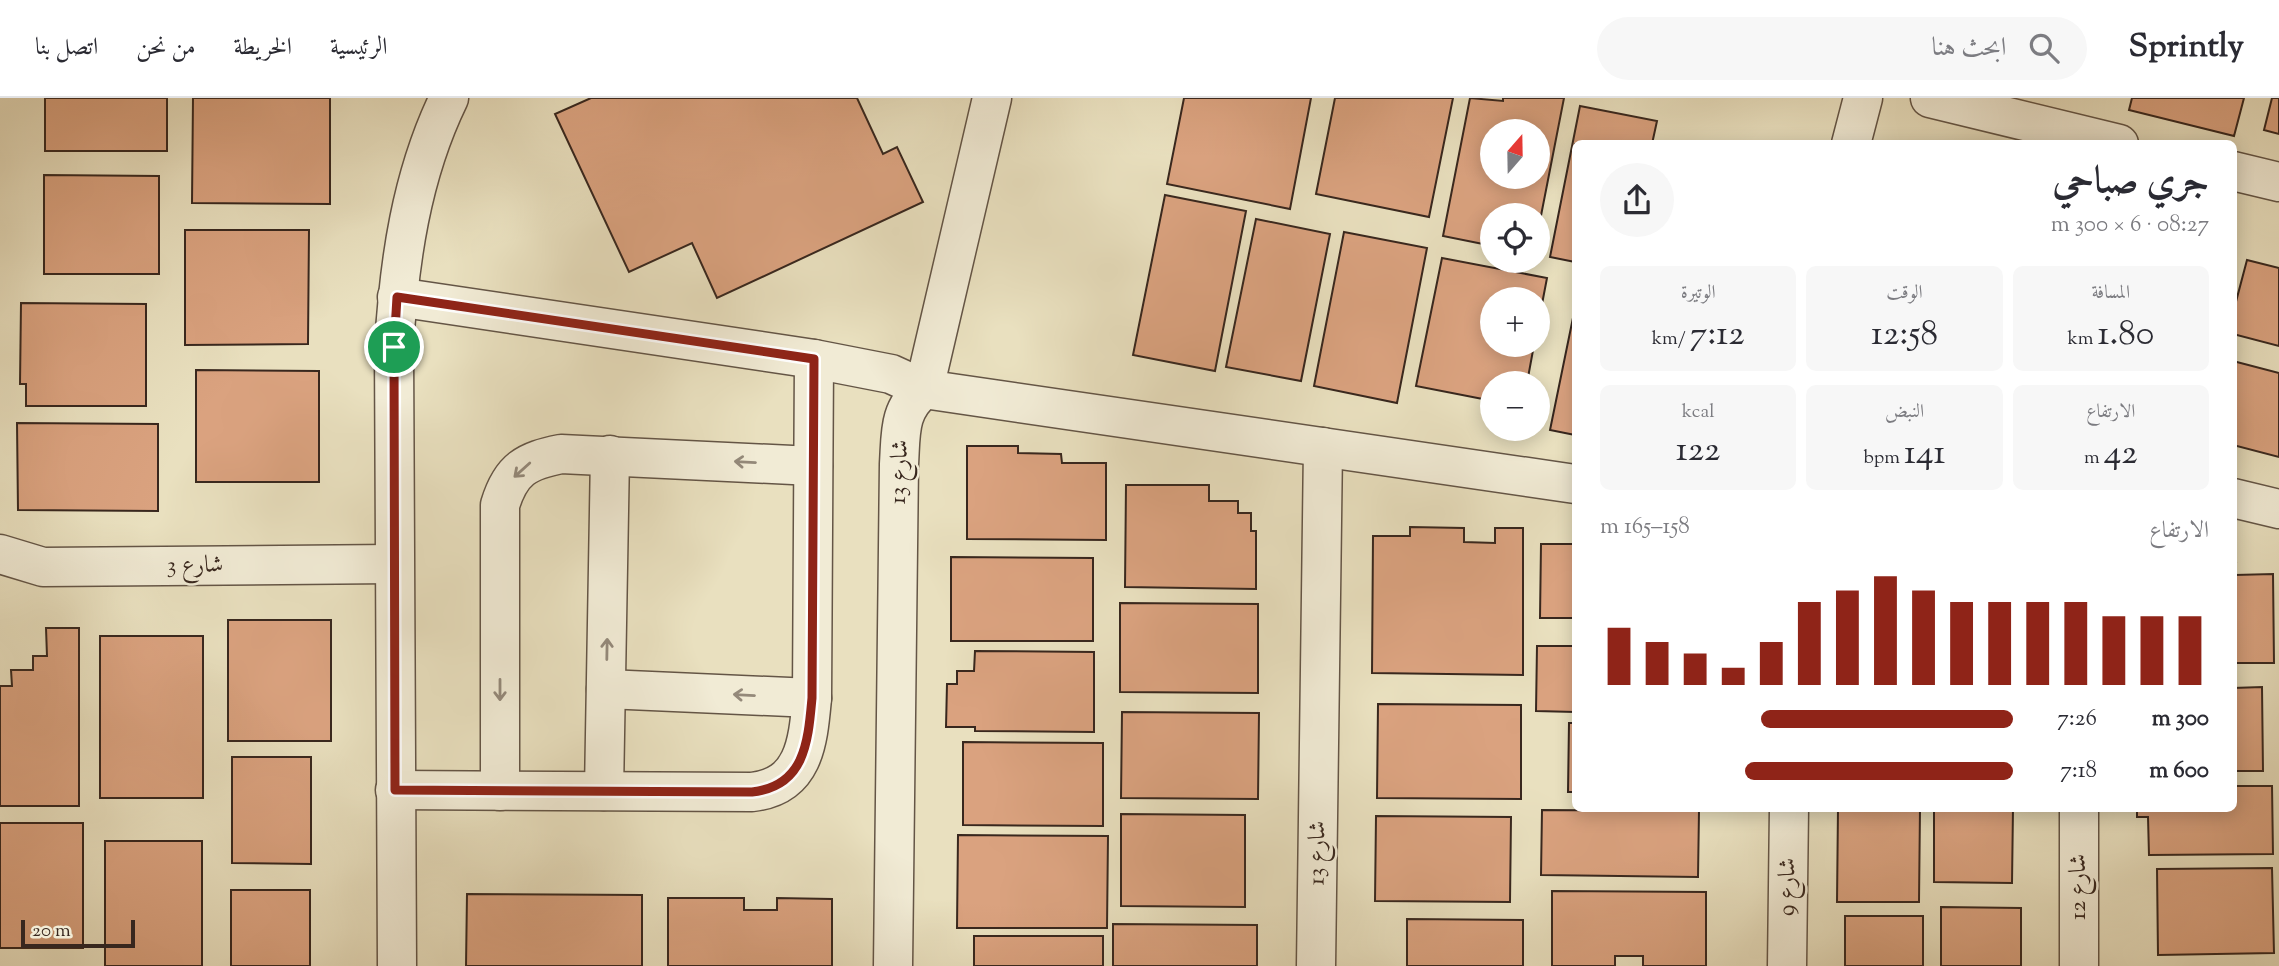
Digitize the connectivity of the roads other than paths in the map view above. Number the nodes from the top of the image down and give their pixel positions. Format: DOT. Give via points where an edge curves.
graph roads {
  1 [pos="449,98"];
  2 [pos="992,98"];
  3 [pos="1863,98"];
  4 [pos="1930,98"];
  5 [pos="1852,140"];
  6 [pos="2103,140"];
  7 [pos="2237,172"];
  8 [pos="2279,182"];
  9 [pos="397,297"];
  10 [pos="814,359"];
  11 [pos="924,389"];
  12 [pos="1323,447"];
  13 [pos="610,455"];
  14 [pos="813,466"];
  15 [pos="1572,484"];
  16 [pos="2237,499"];
  17 [pos="2279,509"];
  18 [pos="0,554"];
  19 [pos="393,564"];
  20 [pos="606,689"];
  21 [pos="812,698"];
  22 [pos="395,790"];
  23 [pos="500,791"];
  24 [pos="604,791"];
  25 [pos="1789,812"];
  26 [pos="2078,812"];
  27 [pos="397,966"];
  28 [pos="893,966"];
  29 [pos="1316,966"];
  30 [pos="1787,966"];
  31 [pos="2079,966"];
  1 -- 9 [label="street" via="421,172"];
  2 -- 11 [label="street"];
  3 -- 5 [label="street"];
  4 -- 6 [label="street"];
  7 -- 8 [label="street"];
  9 -- 10 [label="street"];
  9 -- 19 [label="street"];
  10 -- 11 [label="street" via="891,374"];
  10 -- 14 [label="street"];
  11 -- 12 [label="street"];
  11 -- 28 [label="street, شارع 13" via="905,411 899,464"];
  12 -- 15 [label="street"];
  12 -- 29 [label="street, شارع 13"];
  14 -- 13 [label="street, one-way"];
  20 -- 13 [label="street, one-way"];
  13 -- 23 [label="street, one-way" via="538,458 506,486 500,505"];
  14 -- 21 [label="street"];
  16 -- 17 [label="street"];
  18 -- 19 [label="street, شارع 3" via="43,567"];
  19 -- 22 [label="street"];
  21 -- 20 [label="street, one-way"];
  20 -- 24 [label="street"];
  21 -- 24 [label="street" via="809,728 793,774 769,790"];
  22 -- 23 [label="street"];
  22 -- 27 [label="street"];
  23 -- 24 [label="street"];
  25 -- 30 [label="street, شارع 9"];
  26 -- 31 [label="street, شارع 12"];
}
